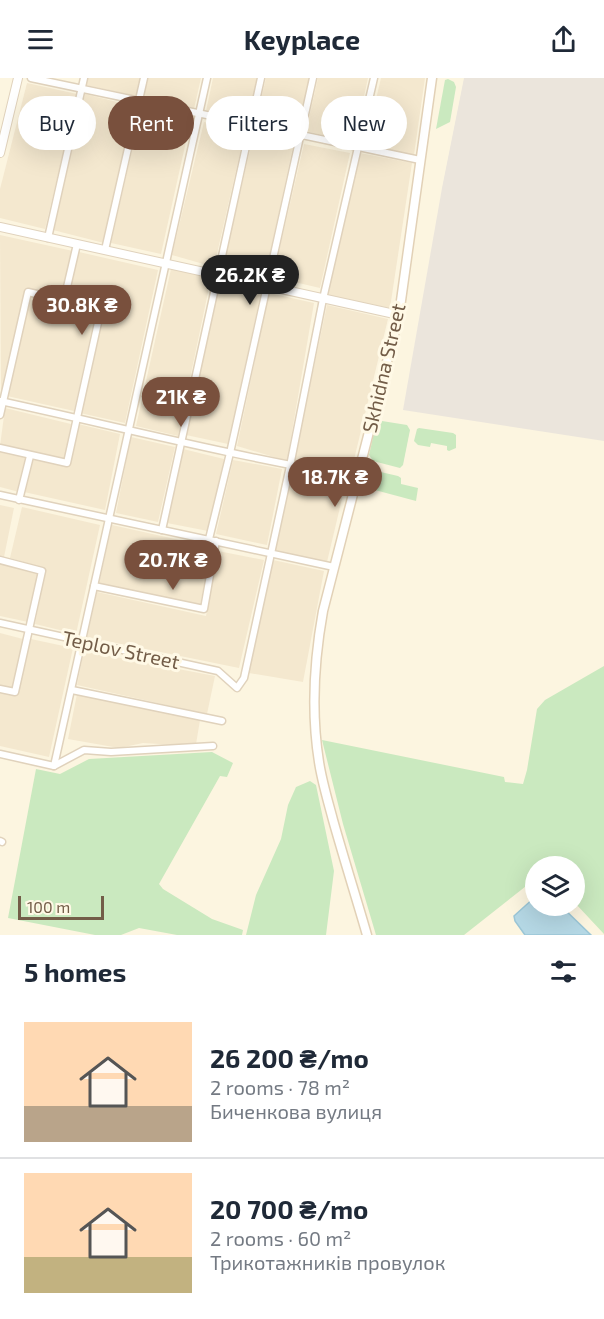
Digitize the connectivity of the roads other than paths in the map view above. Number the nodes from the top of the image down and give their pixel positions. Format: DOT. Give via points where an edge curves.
graph roads {
  1 [pos="18,78"];
  2 [pos="31,78"];
  3 [pos="84,78"];
  4 [pos="144,78"];
  5 [pos="207,78"];
  6 [pos="261,78"];
  7 [pos="313,78"];
  8 [pos="374,78"];
  9 [pos="432,78"];
  10 [pos="82,89"];
  11 [pos="115,96"];
  12 [pos="139,96"];
  13 [pos="257,96"];
  14 [pos="309,96"];
  15 [pos="370,96"];
  16 [pos="194,113"];
  17 [pos="198,114"];
  18 [pos="206,116"];
  19 [pos="127,150"];
  20 [pos="246,150"];
  21 [pos="297,150"];
  22 [pos="357,150"];
  23 [pos="372,150"];
  24 [pos="0,153"];
  25 [pos="420,160"];
  26 [pos="0,227"];
  27 [pos="48,238"];
  28 [pos="77,244"];
  29 [pos="105,250"];
  30 [pos="165,264"];
  31 [pos="218,275"];
  32 [pos="267,286"];
  33 [pos="323,299"];
  34 [pos="64,300"];
  35 [pos="399,315"];
  36 [pos="1,402"];
  37 [pos="0,415"];
  38 [pos="76,418"];
  39 [pos="129,430"];
  40 [pos="180,441"];
  41 [pos="0,448"];
  42 [pos="230,453"];
  43 [pos="30,456"];
  44 [pos="290,466"];
  45 [pos="357,477"];
  46 [pos="0,495"];
  47 [pos="19,500"];
  48 [pos="109,519"];
  49 [pos="162,530"];
  50 [pos="213,540"];
  51 [pos="270,553"];
  52 [pos="0,560"];
  53 [pos="334,567"];
  54 [pos="94,586"];
  55 [pos="0,623"];
  56 [pos="29,630"];
  57 [pos="81,642"];
  58 [pos="0,689"];
  59 [pos="72,690"];
  60 [pos="222,721"];
  61 [pos="213,746"];
  62 [pos="0,754"];
  63 [pos="54,766"];
  64 [pos="367,935"];
  1 -- 24 [label="street"];
  2 -- 10 [label="street"];
  3 -- 10 [label="street"];
  4 -- 12 [label="street"];
  5 -- 17 [label="street"];
  6 -- 13 [label="street"];
  7 -- 14 [label="street"];
  8 -- 15 [label="street"];
  9 -- 25 [label="main road, Skhidna Street"];
  10 -- 11 [label="street"];
  10 -- 27 [label="street"];
  16 -- 17 [label="street"];
  17 -- 18 [label="street"];
  17 -- 30 [label="street"];
  19 -- 29 [label="street"];
  20 -- 31 [label="street"];
  21 -- 32 [label="street"];
  22 -- 33 [label="street"];
  23 -- 25 [label="street"];
  25 -- 35 [label="main road, Skhidna Street"];
  26 -- 27 [label="street"];
  27 -- 28 [label="street"];
  28 -- 29 [label="street"];
  28 -- 34 [label="street"];
  29 -- 30 [label="street"];
  30 -- 31 [label="street"];
  30 -- 39 [label="street"];
  31 -- 32 [label="street"];
  31 -- 40 [label="street"];
  32 -- 33 [label="street"];
  32 -- 42 [label="street"];
  33 -- 35 [label="street"];
  33 -- 44 [label="street"];
  34 -- 36 [label="street" via="28,292"];
  34 -- 38 [label="street" via="101,309"];
  35 -- 45 [label="main road, Skhidna Street"];
  36 -- 37 [label="street"];
  36 -- 38 [label="street"];
  38 -- 39 [label="street"];
  38 -- 43 [label="street" via="67,463"];
  39 -- 40 [label="street"];
  39 -- 48 [label="street"];
  40 -- 42 [label="street"];
  40 -- 49 [label="street"];
  41 -- 43 [label="street"];
  42 -- 44 [label="street"];
  42 -- 50 [label="street"];
  43 -- 47 [label="street"];
  44 -- 45 [label="street"];
  44 -- 51 [label="street"];
  45 -- 53 [label="main road, Skhidna Street"];
  46 -- 47 [label="street"];
  47 -- 48 [label="street"];
  48 -- 49 [label="street"];
  48 -- 54 [label="street"];
  49 -- 50 [label="street"];
  50 -- 51 [label="street"];
  50 -- 54 [label="street" via="204,609"];
  51 -- 53 [label="street"];
  51 -- 57 [label="street, Teplov Street" via="244,678 237,688 218,671"];
  52 -- 56 [label="street" via="42,571"];
  53 -- 64 [label="main road, Skhidna Street" via="318,638 316,734 324,786"];
  54 -- 57 [label="street"];
  55 -- 56 [label="street, Teplov Street"];
  56 -- 57 [label="street, Teplov Street"];
  56 -- 58 [label="street" via="15,692"];
  57 -- 59 [label="street"];
  59 -- 60 [label="street"];
  59 -- 63 [label="street"];
  61 -- 63 [label="street" via="84,750"];
  62 -- 63 [label="street"];
}
